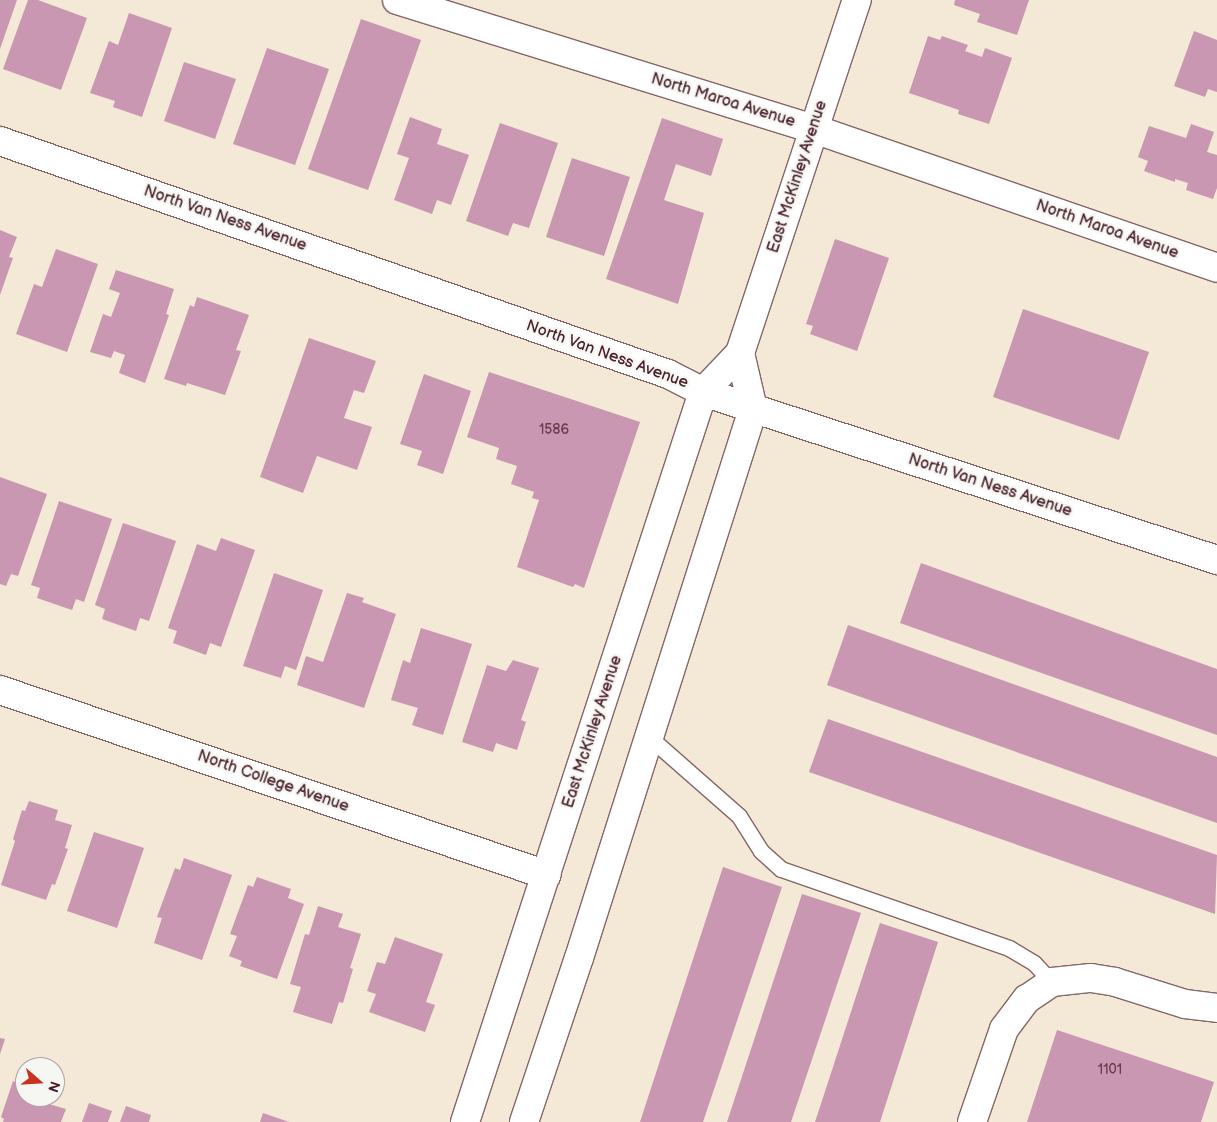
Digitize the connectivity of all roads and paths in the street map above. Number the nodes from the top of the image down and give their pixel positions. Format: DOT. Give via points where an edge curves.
graph roads {
  1 [pos="857,0"];
  2 [pos="413,3"];
  3 [pos="814,129"];
  4 [pos="0,141"];
  5 [pos="1217,268"];
  6 [pos="740,353"];
  7 [pos="704,392"];
  8 [pos="753,409"];
  9 [pos="1215,560"];
  10 [pos="0,690"];
  11 [pos="648,736"];
  12 [pos="547,875"];
  13 [pos="1052,982"];
  14 [pos="1217,1008"];
  15 [pos="465,1122"];
  16 [pos="524,1122"];
  17 [pos="972,1122"];
  1 -- 3 [label="main road, East McKinley Avenue"];
  2 -- 3 [label="main road, North Maroa Avenue"];
  3 -- 5 [label="main road, North Maroa Avenue"];
  3 -- 6 [label="main road, East McKinley Avenue"];
  4 -- 7 [label="main road, North Van Ness Avenue" via="668,374"];
  6 -- 7 [label="main road, East McKinley Avenue"];
  6 -- 8 [label="main road"];
  7 -- 8 [label="main road, North Van Ness Avenue"];
  7 -- 12 [label="main road, East McKinley Avenue"];
  8 -- 9 [label="main road, North Van Ness Avenue"];
  8 -- 11 [label="main road"];
  10 -- 12 [label="main road, North College Avenue"];
  11 -- 13 [label="lane" via="739,816 762,851 781,869 1009,948 1034,964"];
  11 -- 16 [label="main road"];
  12 -- 15 [label="main road, East McKinley Avenue"];
  13 -- 14 [label="main road" via="1091,978 1115,982 1185,1004"];
  13 -- 17 [label="main road" via="1027,999 1004,1029"];
}
